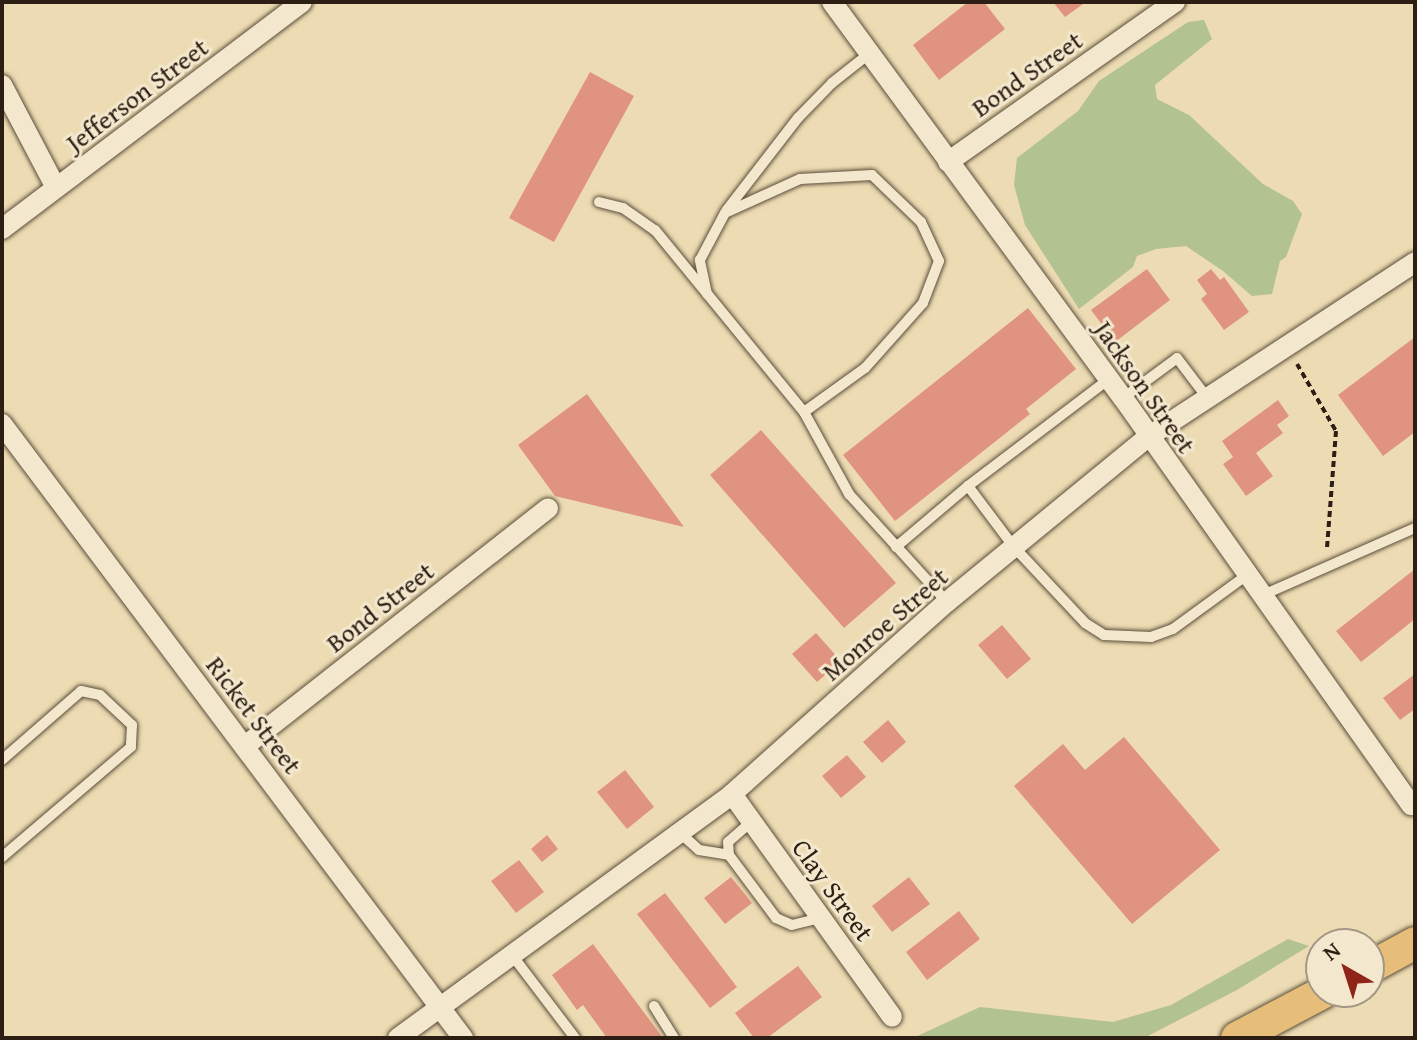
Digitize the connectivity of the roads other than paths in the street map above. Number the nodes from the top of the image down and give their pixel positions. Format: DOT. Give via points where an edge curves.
graph roads {
  1 [pos="302,2"];
  2 [pos="832,2"];
  3 [pos="1175,2"];
  4 [pos="870,53"];
  5 [pos="2,85"];
  6 [pos="948,162"];
  7 [pos="56,188"];
  8 [pos="599,202"];
  9 [pos="725,213"];
  10 [pos="2,229"];
  11 [pos="1415,262"];
  12 [pos="707,294"];
  13 [pos="1109,379"];
  14 [pos="1206,396"];
  15 [pos="1123,398"];
  16 [pos="804,412"];
  17 [pos="2,424"];
  18 [pos="1148,437"];
  19 [pos="968,486"];
  20 [pos="548,508"];
  21 [pos="1415,528"];
  22 [pos="896,547"];
  23 [pos="1014,547"];
  24 [pos="1247,575"];
  25 [pos="1263,595"];
  26 [pos="947,602"];
  27 [pos="245,746"];
  28 [pos="2,760"];
  29 [pos="732,794"];
  30 [pos="1411,805"];
  31 [pos="751,822"];
  32 [pos="679,832"];
  33 [pos="729,855"];
  34 [pos="2,857"];
  35 [pos="820,918"];
  36 [pos="1415,943"];
  37 [pos="512,955"];
  38 [pos="1385,959"];
  39 [pos="1305,1002"];
  40 [pos="654,1006"];
  41 [pos="441,1007"];
  42 [pos="892,1017"];
  43 [pos="398,1038"];
  44 [pos="463,1038"];
  45 [pos="575,1038"];
  46 [pos="674,1038"];
  47 [pos="1237,1038"];
  1 -- 7 [label="street, Jefferson Street"];
  2 -- 4 [label="street, Jackson Street"];
  3 -- 6 [label="street, Bond Street"];
  4 -- 6 [label="street, Jackson Street"];
  4 -- 9 [label="lane" via="798,118"];
  5 -- 7 [label="street"];
  6 -- 13 [label="street, Jackson Street"];
  7 -- 10 [label="street, Jefferson Street"];
  8 -- 12 [label="lane" via="623,208 655,230"];
  9 -- 12 [label="lane" via="700,260"];
  9 -- 16 [label="lane" via="800,179 872,175 921,222 939,261 923,303 865,368"];
  11 -- 14 [label="street, Monroe Street"];
  12 -- 16 [label="lane"];
  13 -- 15 [label="street, Jackson Street"];
  13 -- 19 [label="lane"];
  14 -- 15 [label="lane" via="1177,358"];
  14 -- 18 [label="street, Monroe Street"];
  15 -- 18 [label="street, Jackson Street"];
  16 -- 22 [label="lane" via="849,494"];
  17 -- 27 [label="street, Ricket Street"];
  18 -- 23 [label="street, Monroe Street"];
  18 -- 24 [label="street, Jackson Street"];
  19 -- 22 [label="lane"];
  19 -- 23 [label="lane"];
  20 -- 27 [label="street, Bond Street"];
  21 -- 25 [label="lane"];
  22 -- 26 [label="lane"];
  23 -- 24 [label="lane" via="1085,623 1104,635 1151,637 1173,629"];
  23 -- 26 [label="street, Monroe Street"];
  24 -- 25 [label="street, Jackson Street"];
  25 -- 30 [label="street, Jackson Street"];
  26 -- 29 [label="street, Monroe Street"];
  27 -- 41 [label="street, Ricket Street"];
  28 -- 34 [label="lane" via="81,691 100,695 132,725 131,747"];
  29 -- 31 [label="street, Clay Street"];
  29 -- 32 [label="street, Monroe Street"];
  31 -- 33 [label="lane" via="728,842"];
  31 -- 35 [label="street, Clay Street"];
  32 -- 33 [label="lane" via="699,850"];
  32 -- 37 [label="street, Monroe Street"];
  33 -- 35 [label="lane" via="776,918 792,925"];
  35 -- 42 [label="street, Clay Street"];
  36 -- 38 [label="highway"];
  37 -- 41 [label="street, Monroe Street"];
  37 -- 45 [label="lane"];
  39 -- 47 [label="highway"];
  40 -- 46 [label="lane"];
  41 -- 43 [label="street, Monroe Street"];
  41 -- 44 [label="street, Ricket Street"];
}
